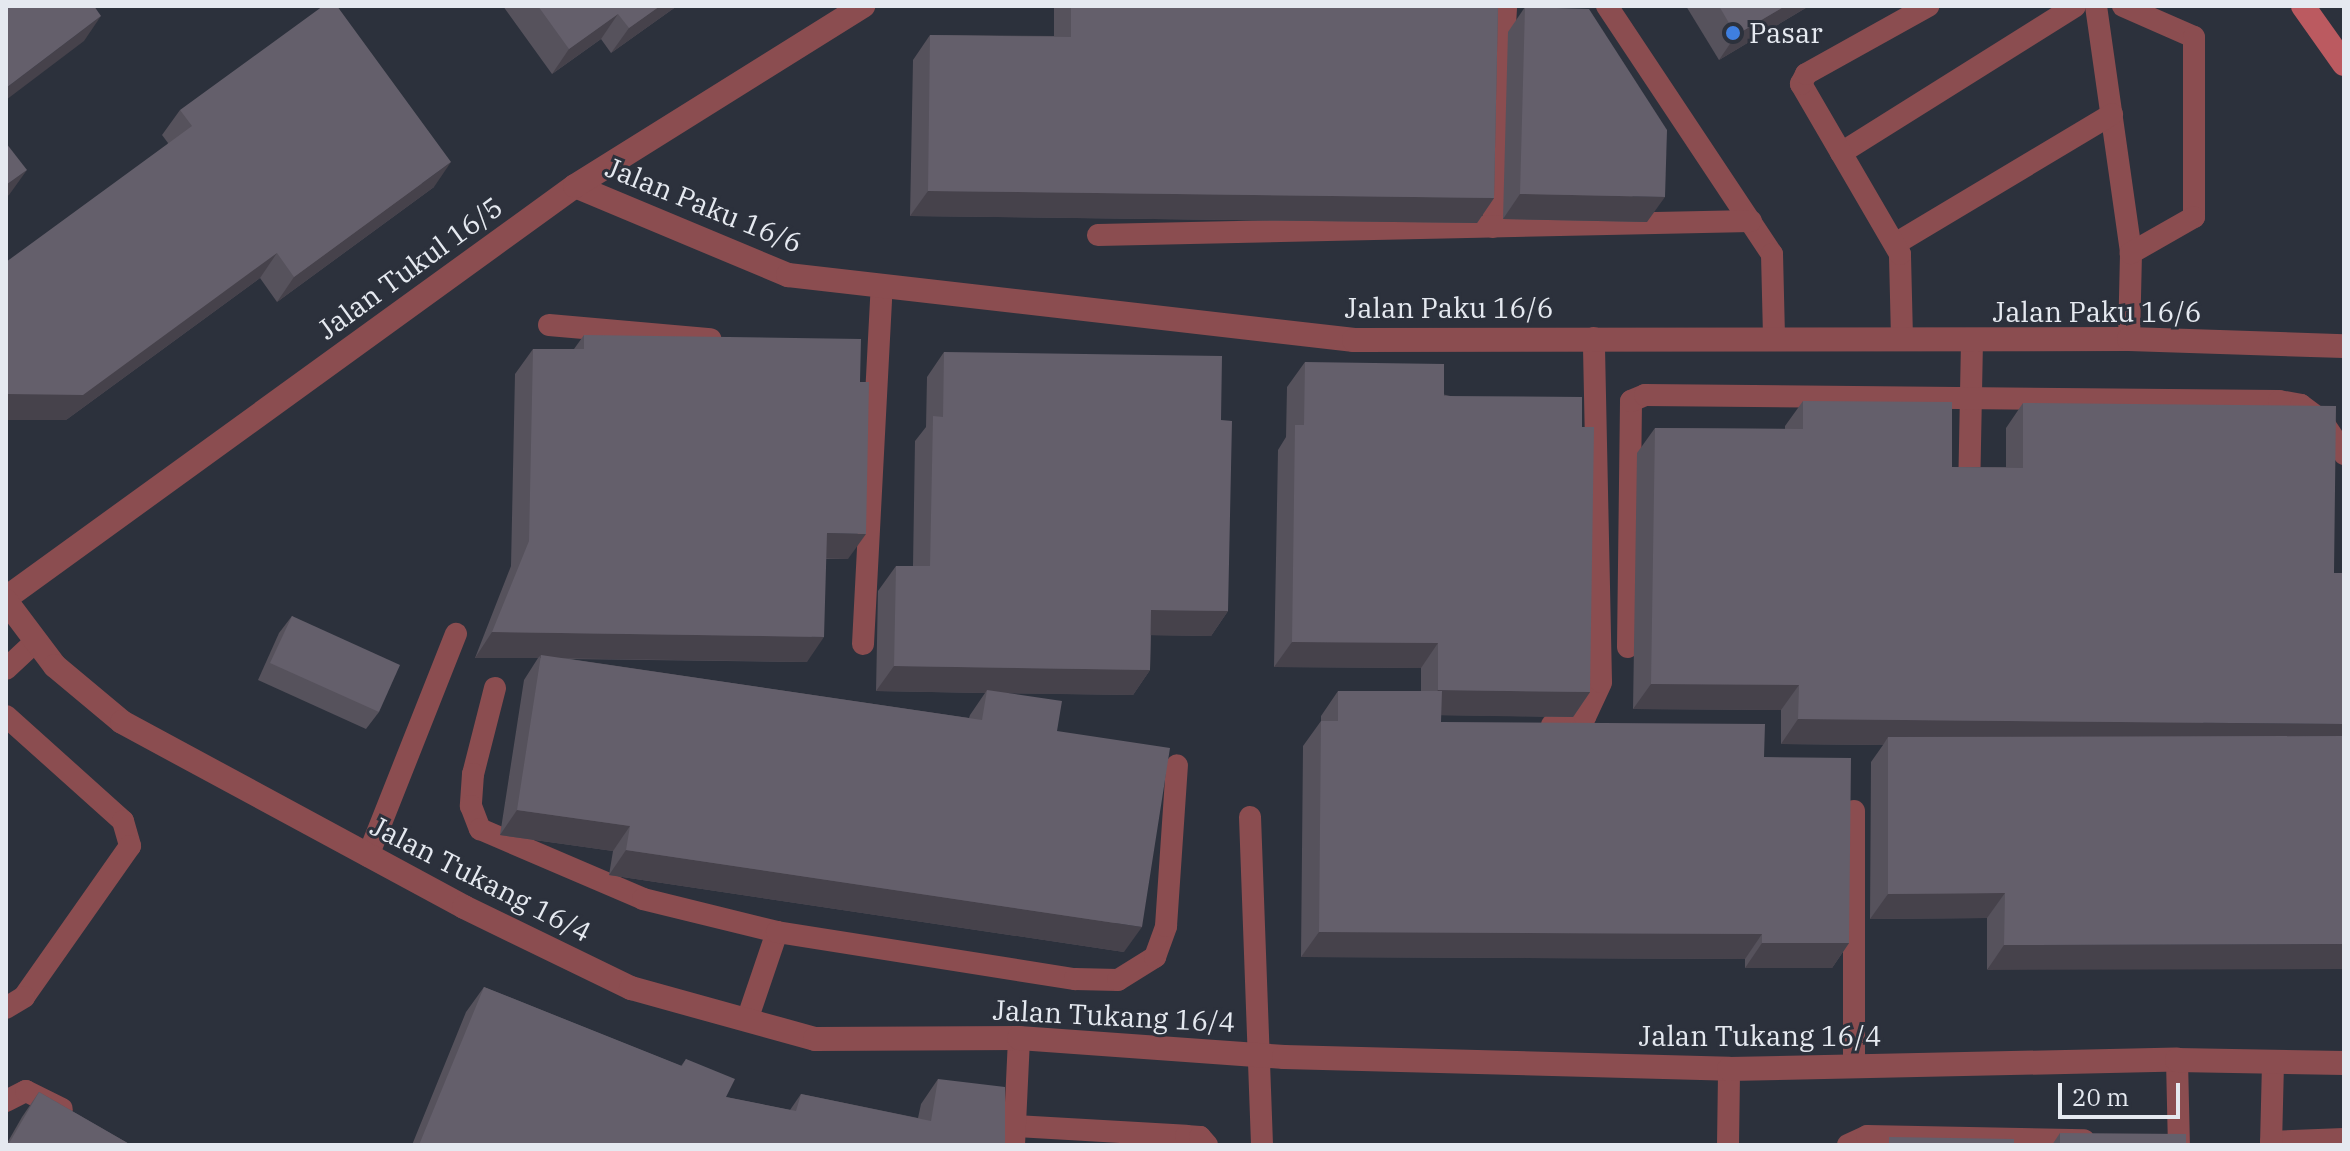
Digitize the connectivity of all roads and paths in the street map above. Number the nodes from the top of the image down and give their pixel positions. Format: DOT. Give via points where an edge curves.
graph roads {
  1 [pos="863,6"];
  2 [pos="1506,6"];
  3 [pos="1607,6"];
  4 [pos="1928,6"];
  5 [pos="2075,6"];
  6 [pos="2096,6"];
  7 [pos="2123,6"];
  8 [pos="2303,6"];
  9 [pos="2344,64"];
  10 [pos="2112,114"];
  11 [pos="1841,153"];
  12 [pos="575,186"];
  13 [pos="1751,221"];
  14 [pos="1493,227"];
  15 [pos="1098,235"];
  16 [pos="1895,244"];
  17 [pos="2131,253"];
  18 [pos="882,286"];
  19 [pos="549,325"];
  20 [pos="1774,337"];
  21 [pos="1594,338"];
  22 [pos="1902,338"];
  23 [pos="2129,339"];
  24 [pos="737,341"];
  25 [pos="1972,342"];
  26 [pos="2344,346"];
  27 [pos="847,351"];
  28 [pos="879,353"];
  29 [pos="1970,397"];
  30 [pos="2344,454"];
  31 [pos="1968,524"];
  32 [pos="6,599"];
  33 [pos="456,634"];
  34 [pos="36,641"];
  35 [pos="863,644"];
  36 [pos="1628,647"];
  37 [pos="6,669"];
  38 [pos="495,688"];
  39 [pos="6,716"];
  40 [pos="1527,724"];
  41 [pos="1177,765"];
  42 [pos="1854,811"];
  43 [pos="1250,817"];
  44 [pos="368,856"];
  45 [pos="777,932"];
  46 [pos="6,1008"];
  47 [pos="747,1020"];
  48 [pos="1019,1038"];
  49 [pos="1262,1055"];
  50 [pos="2177,1060"];
  51 [pos="2273,1062"];
  52 [pos="2344,1063"];
  53 [pos="1854,1066"];
  54 [pos="1729,1069"];
  55 [pos="6,1101"];
  56 [pos="87,1124"];
  57 [pos="1014,1136"];
  58 [pos="2344,1139"];
  59 [pos="2102,1140"];
  60 [pos="2148,1140"];
  61 [pos="2011,1142"];
  62 [pos="2179,1143"];
  63 [pos="2271,1143"];
  64 [pos="1207,1145"];
  65 [pos="1262,1145"];
  66 [pos="1728,1145"];
  67 [pos="1848,1145"];
  1 -- 12 [label="street, Jalan Tukul 16/5"];
  2 -- 14 [label="lane"];
  3 -- 13 [label="lane"];
  4 -- 11 [label="lane" via="1806,74 1801,84"];
  5 -- 11 [label="lane"];
  6 -- 10 [label="lane"];
  7 -- 17 [label="lane" via="2194,37 2194,217"];
  8 -- 9 [label="street"];
  10 -- 16 [label="lane"];
  10 -- 17 [label="lane"];
  11 -- 16 [label="lane"];
  12 -- 18 [label="street, Jalan Paku 16/6" via="788,275"];
  12 -- 32 [label="street, Jalan Tukul 16/5"];
  13 -- 14 [label="lane"];
  13 -- 20 [label="lane" via="1772,254"];
  14 -- 15 [label="lane"];
  16 -- 22 [label="lane" via="1900,254"];
  17 -- 23 [label="lane"];
  18 -- 21 [label="street, Jalan Paku 16/6" via="1354,340"];
  18 -- 28 [label="lane"];
  19 -- 24 [label="lane"];
  20 -- 21 [label="street, Jalan Paku 16/6"];
  20 -- 22 [label="street, Jalan Paku 16/6"];
  21 -- 40 [label="lane" via="1601,682 1585,717 1575,725"];
  22 -- 25 [label="street, Jalan Paku 16/6"];
  23 -- 25 [label="street, Jalan Paku 16/6"];
  23 -- 26 [label="street, Jalan Paku 16/6"];
  25 -- 29 [label="lane"];
  27 -- 28 [label="lane"];
  28 -- 35 [label="lane"];
  29 -- 30 [label="lane" via="2279,401 2301,405 2322,421"];
  29 -- 31 [label="lane"];
  29 -- 36 [label="lane" via="1659,393 1631,401"];
  32 -- 34 [label="street, Jalan Tukang 16/4"];
  33 -- 44 [label="lane"];
  34 -- 37 [label="lane"];
  34 -- 44 [label="street, Jalan Tukang 16/4" via="55,666 122,722"];
  38 -- 45 [label="lane" via="473,774 471,806 480,829 643,899"];
  39 -- 46 [label="lane" via="123,821 130,834 122,863 24,997"];
  41 -- 45 [label="lane" via="1166,926 1155,957 1118,980 1075,979"];
  42 -- 53 [label="lane"];
  43 -- 49 [label="lane"];
  44 -- 47 [label="street, Jalan Tukang 16/4" via="631,988"];
  45 -- 47 [label="lane"];
  47 -- 48 [label="street, Jalan Tukang 16/4" via="815,1039"];
  48 -- 49 [label="street, Jalan Tukang 16/4"];
  48 -- 57 [label="lane"];
  49 -- 54 [label="street, Jalan Tukang 16/4"];
  49 -- 65 [label="lane"];
  50 -- 51 [label="street, Jalan Tukang 16/4"];
  50 -- 53 [label="street, Jalan Tukang 16/4"];
  50 -- 62 [label="lane"];
  51 -- 52 [label="street, Jalan Tukang 16/4"];
  51 -- 63 [label="lane"];
  53 -- 54 [label="street, Jalan Tukang 16/4"];
  54 -- 66 [label="lane"];
  55 -- 56 [label="lane" via="26,1091"];
  57 -- 64 [label="lane" via="1186,1136 1200,1137"];
  58 -- 63 [label="lane"];
  59 -- 61 [label="lane"];
  60 -- 62 [label="lane"];
  61 -- 67 [label="lane" via="1867,1136"];
}
